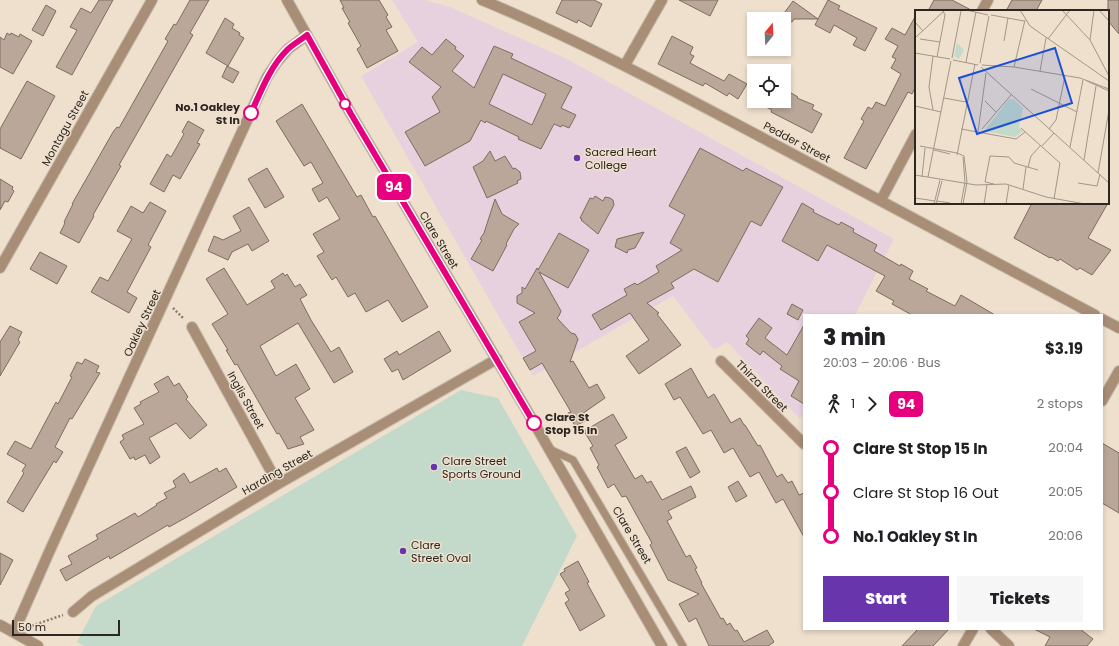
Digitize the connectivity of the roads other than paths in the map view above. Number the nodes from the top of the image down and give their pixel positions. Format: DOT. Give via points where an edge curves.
graph roads {
  1 [pos="152,0"];
  2 [pos="287,0"];
  3 [pos="482,0"];
  4 [pos="662,0"];
  5 [pos="988,0"];
  6 [pos="983,10"];
  7 [pos="307,35"];
  8 [pos="625,65"];
  9 [pos="915,136"];
  10 [pos="881,200"];
  11 [pos="0,268"];
  12 [pos="1093,314"];
  13 [pos="1103,320"];
  14 [pos="192,327"];
  15 [pos="1119,328"];
  16 [pos="496,359"];
  17 [pos="721,361"];
  18 [pos="1119,371"];
  19 [pos="1103,399"];
  20 [pos="803,443"];
  21 [pos="549,449"];
  22 [pos="278,484"];
  23 [pos="73,612"];
  24 [pos="0,624"];
  25 [pos="973,630"];
  26 [pos="992,630"];
  27 [pos="14,632"];
  28 [pos="32,645"];
  29 [pos="662,646"];
  30 [pos="683,646"];
  31 [pos="964,646"];
  32 [pos="1009,646"];
  1 -- 11 [label="street, Montagu Street"];
  2 -- 7 [label="street, Clare Street"];
  3 -- 8 [label="street, Pedder Street"];
  4 -- 8 [label="street"];
  5 -- 6 [label="street"];
  7 -- 16 [label="street, Clare Street"];
  7 -- 27 [label="street, Oakley Street" via="288,49 268,77"];
  8 -- 10 [label="street, Pedder Street"];
  9 -- 10 [label="street"];
  10 -- 12 [label="street, Pedder Street"];
  13 -- 15 [label="street"];
  14 -- 22 [label="street, Inglis Street"];
  16 -- 21 [label="street, Clare Street"];
  16 -- 22 [label="street, Harding Street"];
  17 -- 20 [label="street, Thirza Street"];
  18 -- 19 [label="street"];
  21 -- 29 [label="street, Clare Street"];
  21 -- 30 [label="lane, Clare Street" via="573,460"];
  22 -- 23 [label="street, Harding Street" via="92,596"];
  24 -- 27 [label="street"];
  25 -- 31 [label="street"];
  26 -- 32 [label="street"];
  27 -- 28 [label="street"];
}
